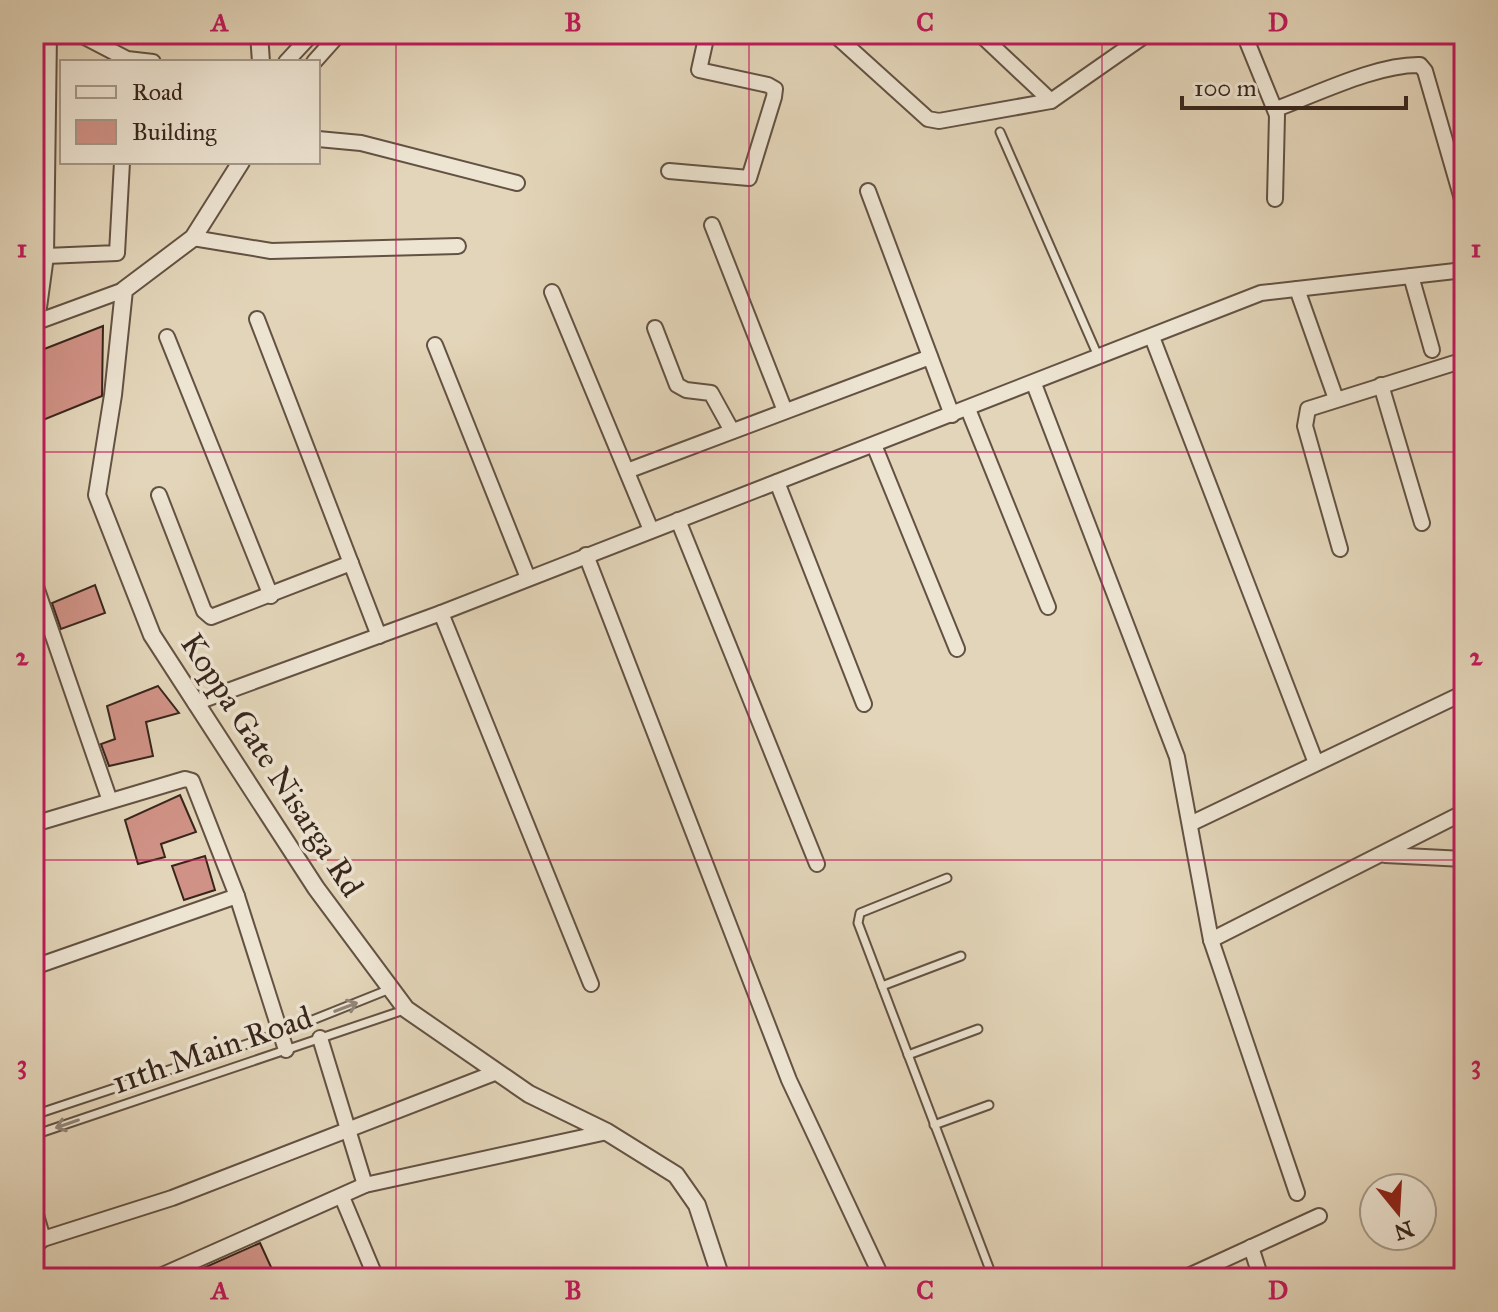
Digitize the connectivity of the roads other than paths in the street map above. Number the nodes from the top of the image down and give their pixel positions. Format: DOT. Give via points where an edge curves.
graph roads {
  1 [pos="49,34"];
  2 [pos="79,34"];
  3 [pos="259,34"];
  4 [pos="312,34"];
  5 [pos="339,34"];
  6 [pos="707,34"];
  7 [pos="834,34"];
  8 [pos="980,34"];
  9 [pos="1244,34"];
  10 [pos="1137,37"];
  11 [pos="127,60"];
  12 [pos="261,60"];
  13 [pos="288,60"];
  14 [pos="316,60"];
  15 [pos="1051,101"];
  16 [pos="1276,109"];
  17 [pos="1000,132"];
  18 [pos="320,139"];
  19 [pos="122,164"];
  20 [pos="240,164"];
  21 [pos="669,171"];
  22 [pos="517,183"];
  23 [pos="868,191"];
  24 [pos="1275,199"];
  25 [pos="1462,199"];
  26 [pos="712,225"];
  27 [pos="34,234"];
  28 [pos="193,238"];
  29 [pos="458,246"];
  30 [pos="46,256"];
  31 [pos="1464,270"];
  32 [pos="1411,276"];
  33 [pos="1297,289"];
  34 [pos="124,290"];
  35 [pos="552,292"];
  36 [pos="257,319"];
  37 [pos="36,322"];
  38 [pos="655,328"];
  39 [pos="167,337"];
  40 [pos="1152,337"];
  41 [pos="435,345"];
  42 [pos="1432,350"];
  43 [pos="930,357"];
  44 [pos="1099,358"];
  45 [pos="1464,360"];
  46 [pos="1034,384"];
  47 [pos="1381,385"];
  48 [pos="1336,399"];
  49 [pos="968,409"];
  50 [pos="785,411"];
  51 [pos="952,415"];
  52 [pos="732,431"];
  53 [pos="874,445"];
  54 [pos="627,471"];
  55 [pos="777,482"];
  56 [pos="159,495"];
  57 [pos="678,520"];
  58 [pos="1422,523"];
  59 [pos="651,530"];
  60 [pos="1340,549"];
  61 [pos="586,555"];
  62 [pos="351,563"];
  63 [pos="528,578"];
  64 [pos="34,581"];
  65 [pos="271,596"];
  66 [pos="1048,607"];
  67 [pos="441,613"];
  68 [pos="379,636"];
  69 [pos="957,649"];
  70 [pos="1464,693"];
  71 [pos="195,703"];
  72 [pos="864,704"];
  73 [pos="1316,763"];
  74 [pos="110,801"];
  75 [pos="1464,812"];
  76 [pos="34,824"];
  77 [pos="1190,824"];
  78 [pos="1381,854"];
  79 [pos="1464,859"];
  80 [pos="817,864"];
  81 [pos="947,878"];
  82 [pos="237,896"];
  83 [pos="1211,940"];
  84 [pos="961,956"];
  85 [pos="34,967"];
  86 [pos="591,984"];
  87 [pos="882,986"];
  88 [pos="391,989"];
  89 [pos="406,1009"];
  90 [pos="978,1029"];
  91 [pos="280,1033"];
  92 [pos="320,1038"];
  93 [pos="286,1050"];
  94 [pos="908,1055"];
  95 [pos="497,1072"];
  96 [pos="989,1105"];
  97 [pos="34,1115"];
  98 [pos="934,1125"];
  99 [pos="348,1130"];
  100 [pos="607,1132"];
  101 [pos="34,1135"];
  102 [pos="365,1185"];
  103 [pos="1297,1193"];
  104 [pos="342,1197"];
  105 [pos="34,1208"];
  106 [pos="1319,1216"];
  107 [pos="38,1243"];
  108 [pos="1251,1247"];
  109 [pos="156,1278"];
  110 [pos="376,1278"];
  111 [pos="721,1278"];
  112 [pos="882,1278"];
  113 [pos="993,1278"];
  114 [pos="1184,1278"];
  115 [pos="1261,1278"];
  1 -- 30 [label="street"];
  2 -- 11 [label="street"];
  3 -- 12 [label="street"];
  4 -- 13 [label="street"];
  5 -- 14 [label="street"];
  6 -- 21 [label="street" via="699,70 768,85 775,89 774,97 749,178"];
  7 -- 15 [label="street" via="928,119"];
  8 -- 15 [label="street"];
  9 -- 16 [label="street"];
  10 -- 15 [label="street"];
  16 -- 24 [label="street"];
  16 -- 25 [label="street" via="1406,64 1420,65"];
  17 -- 44 [label="lane"];
  18 -- 22 [label="street" via="361,143"];
  19 -- 30 [label="street" via="117,253"];
  20 -- 28 [label="street"];
  23 -- 43 [label="street"];
  26 -- 50 [label="street"];
  27 -- 30 [label="street"];
  28 -- 29 [label="street" via="271,251"];
  28 -- 34 [label="street"];
  30 -- 37 [label="street"];
  31 -- 32 [label="street"];
  32 -- 33 [label="street"];
  32 -- 42 [label="street"];
  33 -- 40 [label="street" via="1261,293"];
  33 -- 48 [label="street"];
  34 -- 37 [label="street"];
  34 -- 71 [label="street, Koppa Gate Nisarga Rd" via="97,495 152,635"];
  35 -- 54 [label="street"];
  36 -- 62 [label="street"];
  38 -- 52 [label="street" via="677,385 711,393"];
  39 -- 65 [label="street"];
  40 -- 44 [label="street"];
  40 -- 73 [label="street"];
  41 -- 63 [label="street"];
  43 -- 50 [label="street"];
  43 -- 51 [label="street"];
  44 -- 46 [label="street"];
  45 -- 47 [label="street"];
  46 -- 49 [label="street"];
  46 -- 77 [label="street" via="1177,757"];
  47 -- 48 [label="street"];
  47 -- 58 [label="street"];
  48 -- 60 [label="street" via="1308,409 1304,416"];
  49 -- 51 [label="street"];
  49 -- 66 [label="street"];
  50 -- 52 [label="street"];
  51 -- 53 [label="street"];
  52 -- 54 [label="street"];
  53 -- 55 [label="street"];
  53 -- 69 [label="street"];
  54 -- 59 [label="street"];
  55 -- 57 [label="street"];
  55 -- 72 [label="street"];
  56 -- 65 [label="street" via="204,611 211,617 224,615"];
  57 -- 59 [label="street"];
  57 -- 80 [label="street"];
  59 -- 61 [label="street"];
  61 -- 63 [label="street"];
  61 -- 112 [label="street" via="789,1080"];
  62 -- 65 [label="street"];
  62 -- 68 [label="street"];
  63 -- 67 [label="street"];
  64 -- 74 [label="street"];
  67 -- 68 [label="street"];
  67 -- 86 [label="street"];
  68 -- 71 [label="street"];
  70 -- 73 [label="street"];
  71 -- 88 [label="street, Koppa Gate Nisarga Rd" via="316,888"];
  73 -- 77 [label="street"];
  74 -- 76 [label="street"];
  74 -- 82 [label="street" via="192,781"];
  75 -- 78 [label="street"];
  77 -- 83 [label="street"];
  78 -- 79 [label="street"];
  78 -- 83 [label="street"];
  81 -- 87 [label="lane" via="860,913 858,923"];
  82 -- 85 [label="street"];
  82 -- 91 [label="street"];
  83 -- 103 [label="street"];
  84 -- 87 [label="lane"];
  87 -- 94 [label="lane"];
  88 -- 89 [label="street, Koppa Gate Nisarga Rd"];
  91 -- 88 [label="lane, 11th Main Road, one-way"];
  89 -- 92 [label="lane, 11th Main Road"];
  89 -- 95 [label="street, Koppa Gate Nisarga Rd"];
  90 -- 94 [label="lane"];
  91 -- 93 [label="street"];
  91 -- 97 [label="lane, 11th Main Road"];
  92 -- 93 [label="lane, 11th Main Road"];
  92 -- 99 [label="street"];
  93 -- 101 [label="lane, 11th Main Road, one-way"];
  94 -- 98 [label="lane"];
  95 -- 99 [label="street"];
  95 -- 100 [label="street, Koppa Gate Nisarga Rd"];
  96 -- 98 [label="lane"];
  98 -- 113 [label="lane"];
  99 -- 102 [label="street"];
  99 -- 107 [label="street"];
  100 -- 102 [label="street"];
  100 -- 111 [label="street, Koppa Gate Nisarga Rd" via="683,1182 697,1205"];
  102 -- 104 [label="street"];
  104 -- 109 [label="street"];
  104 -- 110 [label="street"];
  105 -- 107 [label="street"];
  106 -- 108 [label="street"];
  108 -- 114 [label="street"];
  108 -- 115 [label="street"];
}
